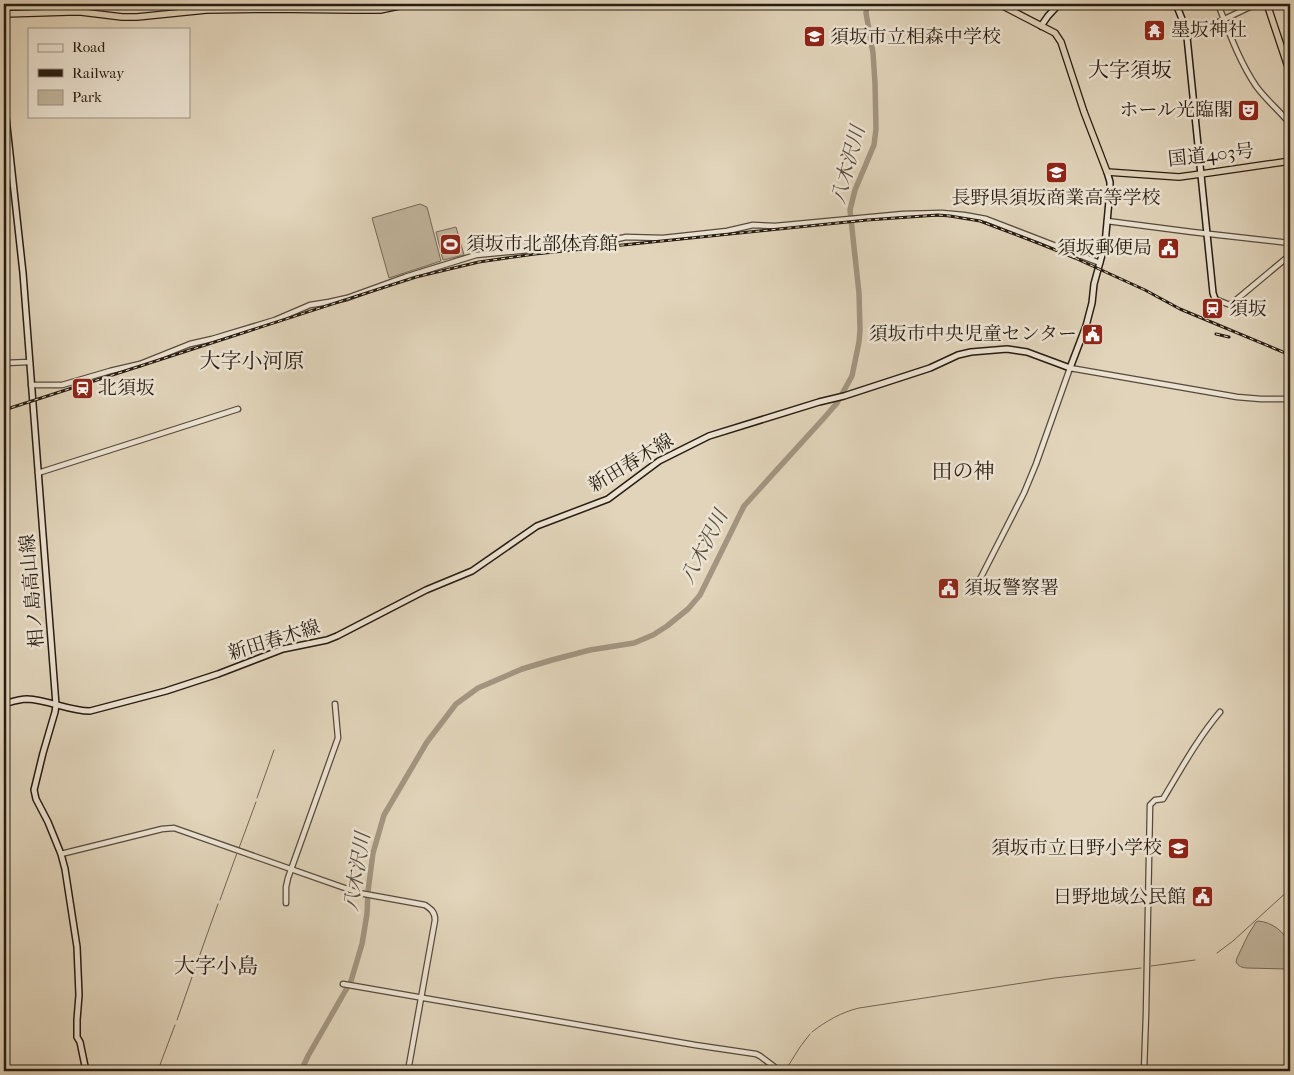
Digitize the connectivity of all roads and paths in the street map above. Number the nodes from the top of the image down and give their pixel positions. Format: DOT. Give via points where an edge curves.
graph roads {
  1 [pos="409,4"];
  2 [pos="999,4"];
  3 [pos="1059,4"];
  4 [pos="1176,4"];
  5 [pos="1218,4"];
  6 [pos="1256,4"];
  7 [pos="1267,4"];
  8 [pos="4,14"];
  9 [pos="1225,19"];
  10 [pos="1041,26"];
  11 [pos="1187,37"];
  12 [pos="1290,73"];
  13 [pos="4,99"];
  14 [pos="1290,124"];
  15 [pos="1290,161"];
  16 [pos="1107,172"];
  17 [pos="1201,174"];
  18 [pos="1108,221"];
  19 [pos="1206,234"];
  20 [pos="1290,243"];
  21 [pos="1290,255"];
  22 [pos="1100,263"];
  23 [pos="1215,300"];
  24 [pos="30,362"];
  25 [pos="4,363"];
  26 [pos="1070,368"];
  27 [pos="31,385"];
  28 [pos="1290,399"];
  29 [pos="238,409"];
  30 [pos="38,472"];
  31 [pos="978,583"];
  32 [pos="4,704"];
  33 [pos="335,704"];
  34 [pos="56,705"];
  35 [pos="1220,712"];
  36 [pos="61,854"];
  37 [pos="291,868"];
  38 [pos="286,903"];
  39 [pos="343,984"];
  40 [pos="421,997"];
  41 [pos="86,1071"];
  42 [pos="408,1071"];
  43 [pos="780,1071"];
  44 [pos="1144,1071"];
  1 -- 8 [label="highway" via="380,10 206,10 137,17 81,12"];
  2 -- 10 [label="highway"];
  3 -- 10 [label="main road"];
  4 -- 11 [label="main road"];
  5 -- 9 [label="street"];
  6 -- 9 [label="street"];
  7 -- 12 [label="highway"];
  9 -- 11 [label="street"];
  9 -- 14 [label="street" via="1249,74"];
  10 -- 16 [label="highway" via="1055,33 1061,42"];
  11 -- 17 [label="main road"];
  13 -- 24 [label="main road, 相ノ島高山線"];
  15 -- 17 [label="highway, 国道403号"];
  16 -- 17 [label="highway, 国道403号" via="1178,177"];
  16 -- 18 [label="main road" via="1110,182"];
  17 -- 19 [label="main road"];
  18 -- 19 [label="street"];
  18 -- 22 [label="main road"];
  19 -- 20 [label="street"];
  19 -- 23 [label="main road"];
  21 -- 23 [label="street" via="1230,305"];
  22 -- 26 [label="main road" via="1086,326"];
  22 -- 27 [label="street" via="986,220 923,212 774,226 753,225 663,238 626,237 595,244 476,255 347,298 310,305 275,320 190,344 140,364 62,385"];
  24 -- 25 [label="street"];
  24 -- 27 [label="main road, 相ノ島高山線"];
  26 -- 28 [label="street" via="1236,396"];
  26 -- 31 [label="street" via="1024,493"];
  26 -- 34 [label="main road, 新田春木線" via="1027,352 984,350 958,355 930,368 844,396 730,429 697,441 659,461 608,499 537,526 472,571 426,590 337,636 283,649 166,691 95,710"];
  27 -- 30 [label="main road, 相ノ島高山線"];
  29 -- 30 [label="street"];
  30 -- 34 [label="main road, 相ノ島高山線"];
  32 -- 34 [label="main road, 新田春木線" via="36,700"];
  33 -- 37 [label="street" via="338,738"];
  34 -- 36 [label="main road, 相ノ島高山線" via="34,790"];
  35 -- 44 [label="street" via="1163,798 1150,805"];
  36 -- 37 [label="street" via="174,828"];
  36 -- 41 [label="main road, 相ノ島高山線" via="77,947 77,1037"];
  37 -- 38 [label="street"];
  37 -- 40 [label="street" via="359,893 432,909 435,916"];
  39 -- 40 [label="street"];
  40 -- 42 [label="street"];
  40 -- 43 [label="street" via="756,1054"];
}
